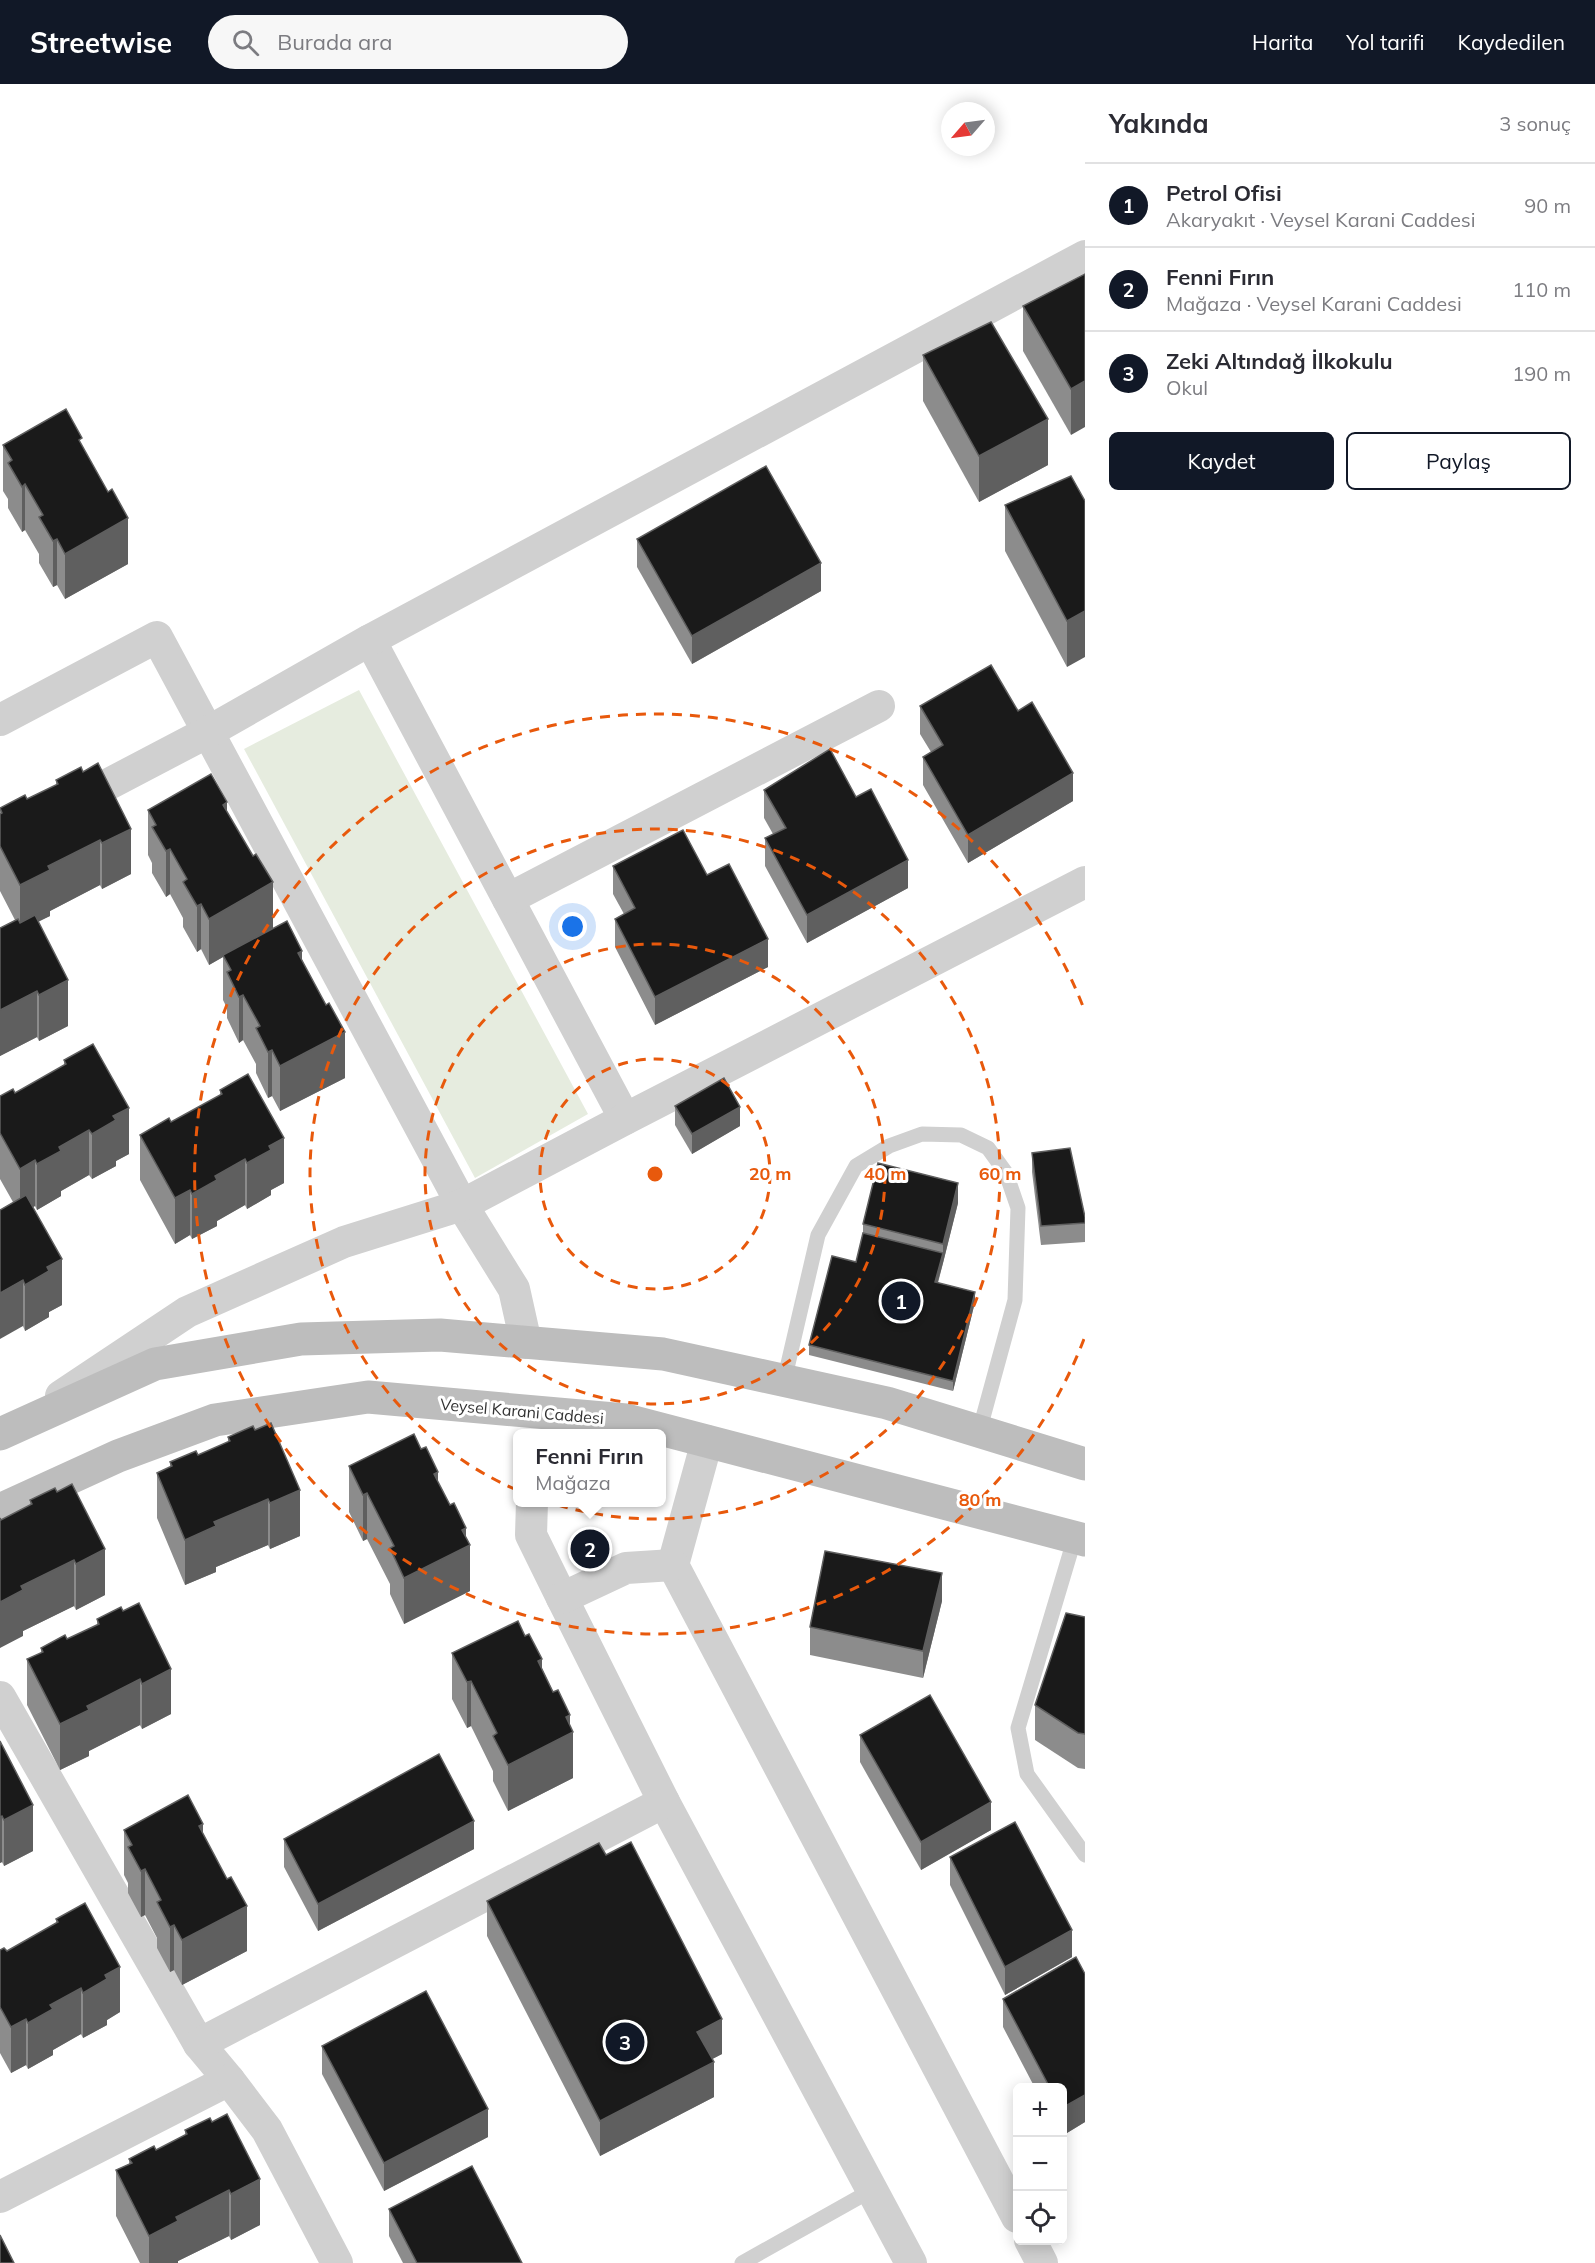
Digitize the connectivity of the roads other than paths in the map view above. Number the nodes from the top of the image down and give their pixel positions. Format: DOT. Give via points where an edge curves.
graph roads {
  1 [pos="1085,256"];
  2 [pos="370,640"];
  3 [pos="879,706"];
  4 [pos="0,720"];
  5 [pos="208,732"];
  6 [pos="0,841"];
  7 [pos="1085,882"];
  8 [pos="508,899"];
  9 [pos="625,1119"];
  10 [pos="462,1204"];
  11 [pos="526,1343"];
  12 [pos="784,1381"];
  13 [pos="534,1423"];
  14 [pos="661,1429"];
  15 [pos="8,1430"];
  16 [pos="666,1430"];
  17 [pos="979,1432"];
  18 [pos="707,1441"];
  19 [pos="1085,1464"];
  20 [pos="532,1507"];
  21 [pos="0,1510"];
  22 [pos="1080,1539"];
  23 [pos="673,1565"];
  24 [pos="562,1598"];
  25 [pos="0,1698"];
  26 [pos="664,1802"];
  27 [pos="1085,1855"];
  28 [pos="199,2044"];
  29 [pos="229,2080"];
  30 [pos="872,2190"];
  31 [pos="0,2197"];
  32 [pos="1013,2209"];
  33 [pos="1032,2245"];
  34 [pos="337,2263"];
  35 [pos="742,2263"];
  36 [pos="911,2263"];
  37 [pos="1042,2263"];
  1 -- 2 [label="street"];
  2 -- 5 [label="street"];
  2 -- 8 [label="street"];
  3 -- 8 [label="street"];
  4 -- 5 [label="street" via="157,637"];
  5 -- 6 [label="street"];
  5 -- 10 [label="street"];
  7 -- 9 [label="street"];
  8 -- 9 [label="street"];
  9 -- 10 [label="street"];
  10 -- 11 [label="street" via="514,1289"];
  10 -- 15 [label="street" via="344,1242 187,1312"];
  11 -- 12 [label="main road" via="663,1354"];
  11 -- 15 [label="main road" via="440,1335 301,1339 155,1364"];
  12 -- 17 [label="main road" via="887,1403"];
  12 -- 17 [label="lane" via="818,1235 856,1166 889,1146 922,1134 961,1135 988,1148 1006,1173 1018,1208 1015,1300"];
  13 -- 14 [label="main road, Veysel Karani Caddesi" via="626,1420"];
  13 -- 21 [label="main road, Veysel Karani Caddesi" via="368,1397 215,1420 118,1456"];
  16 -- 18 [label="main road, Veysel Karani Caddesi"];
  17 -- 19 [label="main road"];
  18 -- 22 [label="main road, Veysel Karani Caddesi"];
  18 -- 23 [label="street"];
  20 -- 24 [label="street" via="531,1535"];
  22 -- 27 [label="lane" via="1018,1728 1027,1774"];
  23 -- 24 [label="street" via="626,1568"];
  23 -- 32 [label="street"];
  24 -- 26 [label="street"];
  25 -- 28 [label="street"];
  26 -- 28 [label="street"];
  26 -- 30 [label="street"];
  28 -- 29 [label="street"];
  29 -- 31 [label="street"];
  29 -- 34 [label="street" via="267,2130"];
  30 -- 35 [label="lane"];
  30 -- 36 [label="street"];
  33 -- 37 [label="street"];
}
